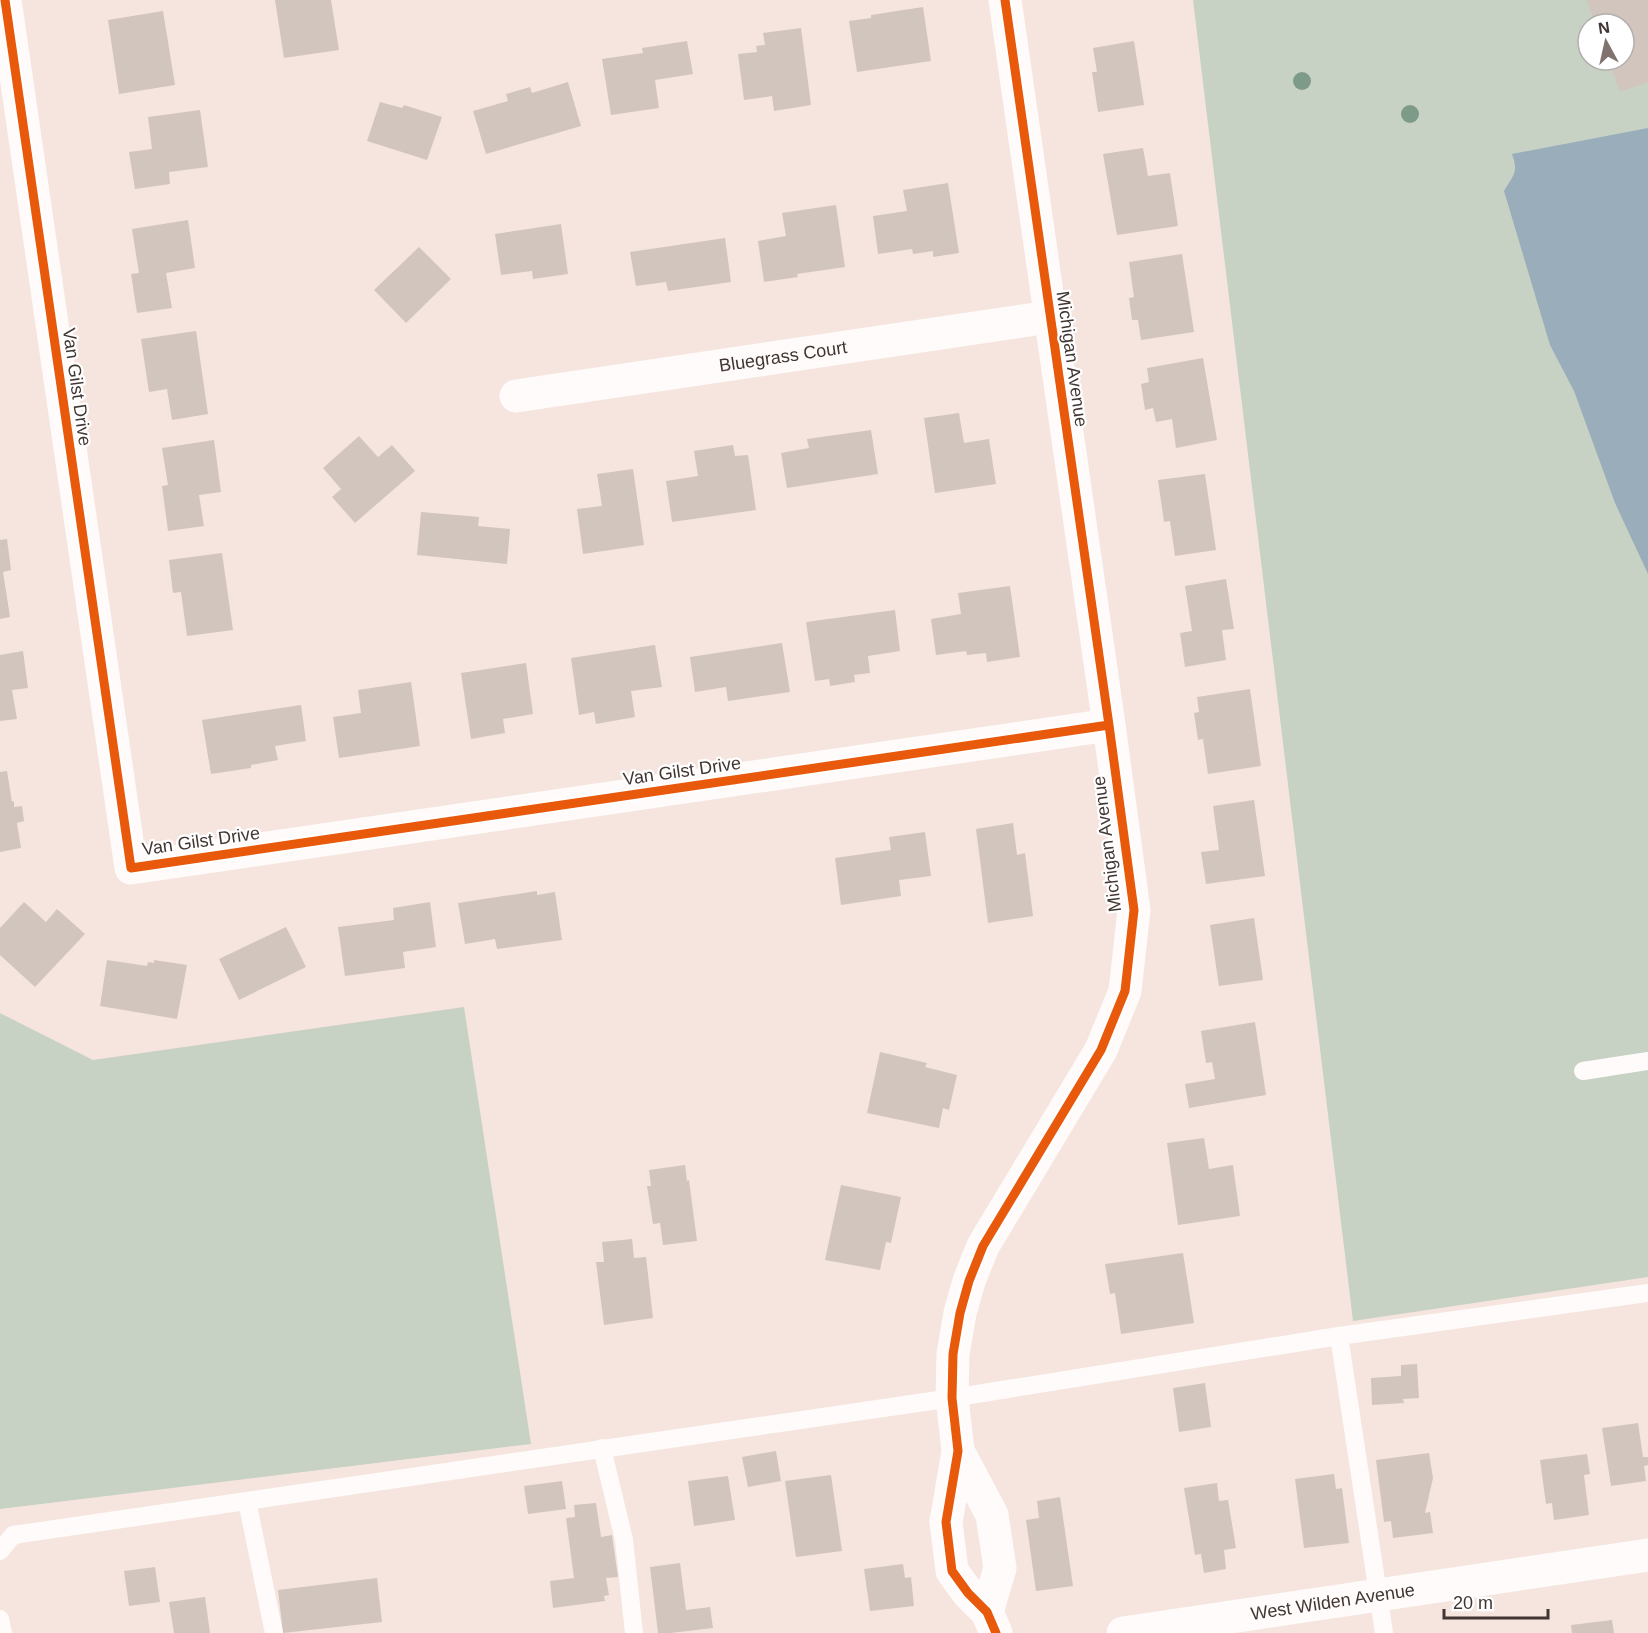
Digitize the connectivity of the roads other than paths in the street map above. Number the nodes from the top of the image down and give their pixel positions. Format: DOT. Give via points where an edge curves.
graph roads {
  1 [pos="5,0"];
  2 [pos="1005,0"];
  3 [pos="1049,317"];
  4 [pos="516,396"];
  5 [pos="1109,725"];
  6 [pos="1648,1061"];
  7 [pos="1583,1071"];
  8 [pos="1648,1293"];
  9 [pos="1339,1336"];
  10 [pos="951,1398"];
  11 [pos="602,1448"];
  12 [pos="958,1451"];
  13 [pos="247,1500"];
  14 [pos="0,1551"];
  15 [pos="1648,1555"];
  16 [pos="1378,1596"];
  17 [pos="0,1619"];
  18 [pos="991,1622"];
  19 [pos="3,1633"];
  20 [pos="274,1633"];
  21 [pos="634,1633"];
  22 [pos="1123,1633"];
  23 [pos="1384,1633"];
  1 -- 5 [label="street, Van Gilst Drive" via="131,868"];
  2 -- 3 [label="street, Michigan Avenue"];
  3 -- 4 [label="street, Bluegrass Court"];
  3 -- 5 [label="street, Michigan Avenue"];
  5 -- 10 [label="street, Michigan Avenue" via="1134,910 1125,991 1101,1050 983,1246 960,1313"];
  6 -- 7 [label="lane"];
  8 -- 9 [label="lane"];
  9 -- 10 [label="lane"];
  9 -- 16 [label="lane"];
  10 -- 11 [label="lane"];
  10 -- 12 [label="street, Michigan Avenue"];
  11 -- 13 [label="lane"];
  11 -- 21 [label="lane" via="624,1540"];
  12 -- 18 [label="street, Michigan Avenue" via="992,1515 1000,1568"];
  12 -- 18 [label="street, Michigan Avenue" via="946,1522 952,1571"];
  13 -- 14 [label="lane" via="13,1535"];
  13 -- 20 [label="lane"];
  15 -- 16 [label="street, West Wilden Avenue"];
  16 -- 22 [label="street, West Wilden Avenue"];
  16 -- 23 [label="lane"];
  17 -- 19 [label="lane"];
}
